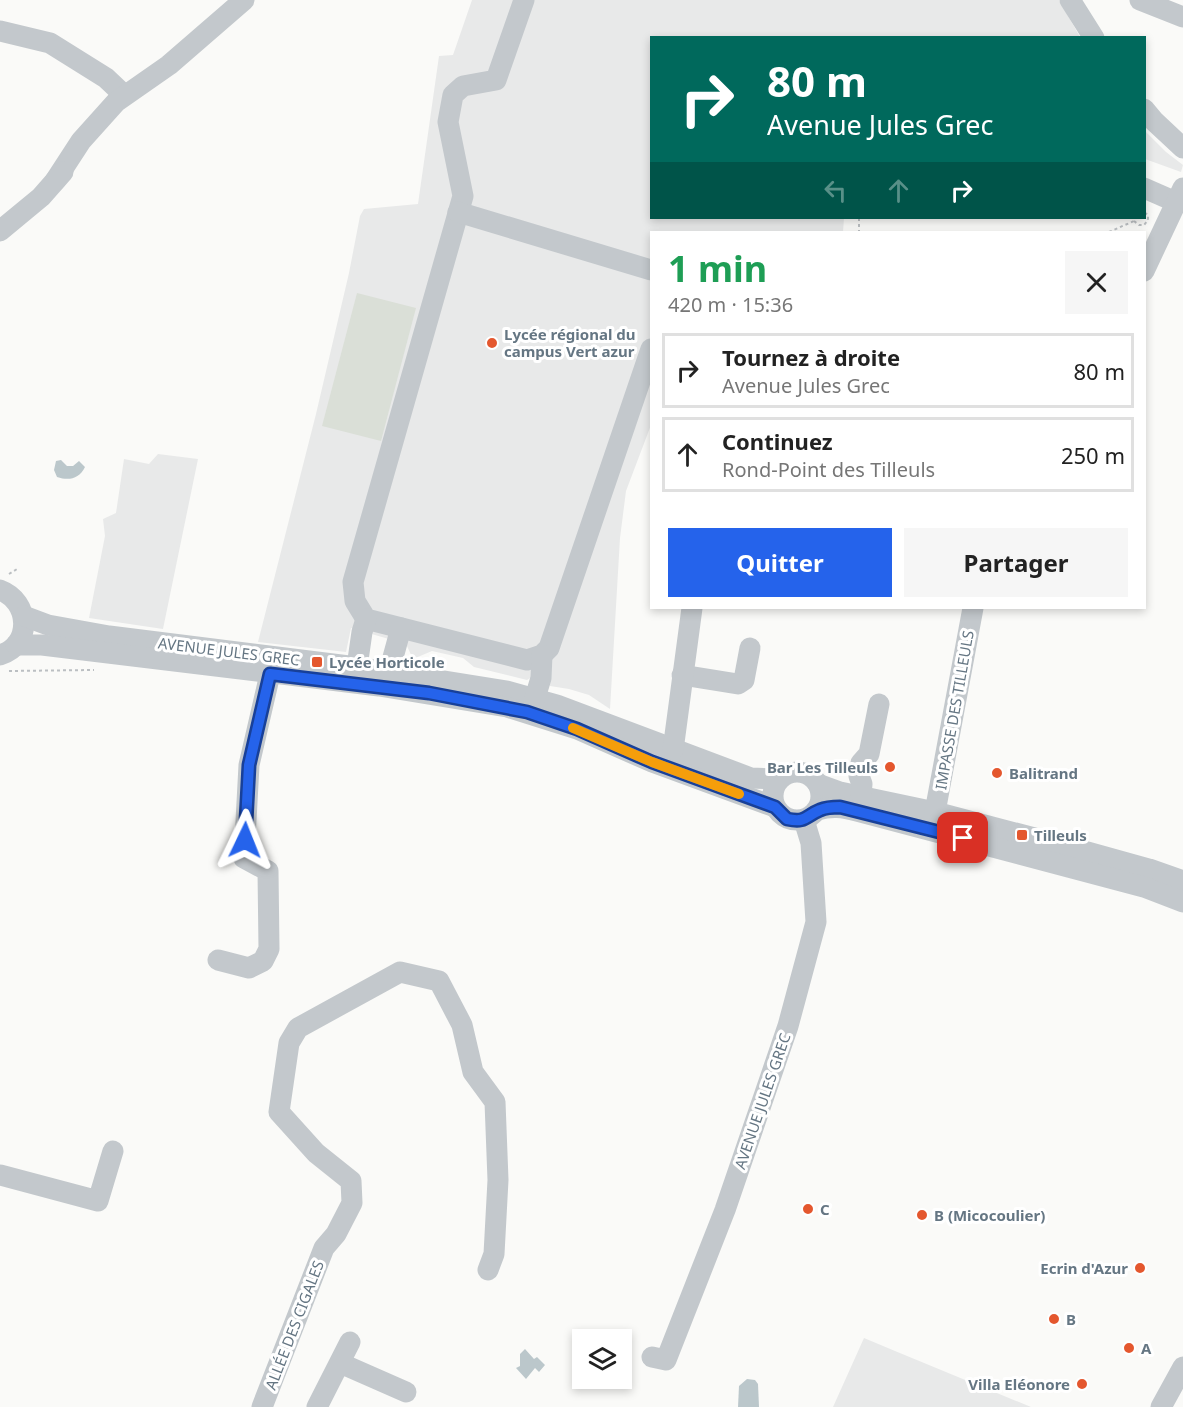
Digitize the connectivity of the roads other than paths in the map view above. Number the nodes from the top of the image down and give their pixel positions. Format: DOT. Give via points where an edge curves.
graph roads {
  1 [pos="244,0"];
  2 [pos="524,0"];
  3 [pos="1070,0"];
  4 [pos="1140,0"];
  5 [pos="1183,17"];
  6 [pos="0,32"];
  7 [pos="1093,36"];
  8 [pos="169,65"];
  9 [pos="124,95"];
  10 [pos="1146,111"];
  11 [pos="1183,148"];
  12 [pos="55,181"];
  13 [pos="1146,188"];
  14 [pos="1179,195"];
  15 [pos="458,212"];
  16 [pos="0,231"];
  17 [pos="1146,267"];
  18 [pos="650,270"];
  19 [pos="650,352"];
  20 [pos="0,590"];
  21 [pos="693,609"];
  22 [pos="973,609"];
  23 [pos="24,616"];
  24 [pos="366,619"];
  25 [pos="401,627"];
  26 [pos="750,648"];
  27 [pos="542,655"];
  28 [pos="5,657"];
  29 [pos="357,667"];
  30 [pos="389,672"];
  31 [pos="682,675"];
  32 [pos="268,684"];
  33 [pos="535,698"];
  34 [pos="879,704"];
  35 [pos="673,750"];
  36 [pos="779,779"];
  37 [pos="818,784"];
  38 [pos="861,796"];
  39 [pos="775,807"];
  40 [pos="935,812"];
  41 [pos="810,815"];
  42 [pos="1183,881"];
  43 [pos="1183,902"];
  44 [pos="218,960"];
  45 [pos="113,1151"];
  46 [pos="0,1175"];
  47 [pos="489,1270"];
  48 [pos="350,1342"];
  49 [pos="652,1357"];
  50 [pos="340,1363"];
  51 [pos="1183,1367"];
  52 [pos="406,1392"];
  53 [pos="264,1406"];
  54 [pos="317,1407"];
  55 [pos="1161,1407"];
  1 -- 8 [label="street"];
  2 -- 15 [label="street" via="496,80 463,86 453,95 448,122 463,196"];
  3 -- 7 [label="street"];
  4 -- 5 [label="street"];
  6 -- 9 [label="street" via="50,43 106,78"];
  8 -- 9 [label="street"];
  8 -- 12 [label="street"];
  9 -- 12 [label="street" via="81,141"];
  10 -- 11 [label="street"];
  12 -- 16 [label="street"];
  13 -- 14 [label="street"];
  14 -- 17 [label="street"];
  15 -- 18 [label="street"];
  15 -- 24 [label="street" via="353,582 355,601"];
  19 -- 27 [label="street" via="549,648"];
  20 -- 23 [label="street" via="17,601"];
  21 -- 31 [label="street"];
  22 -- 40 [label="street, IMPASSE DES TILLEULS"];
  23 -- 28 [label="street" via="22,636"];
  23 -- 29 [label="street, AVENUE JULES GREC" via="48,625 109,636"];
  24 -- 25 [label="street"];
  24 -- 29 [label="street"];
  25 -- 27 [label="street" via="527,660"];
  25 -- 30 [label="street"];
  26 -- 31 [label="street" via="744,680 738,684"];
  27 -- 33 [label="street"];
  28 -- 32 [label="street, AVENUE JULES GREC" via="42,645"];
  29 -- 30 [label="street, AVENUE JULES GREC"];
  30 -- 33 [label="street, AVENUE JULES GREC"];
  31 -- 35 [label="street"];
  32 -- 39 [label="street, AVENUE JULES GREC" via="419,691 517,710 569,726 652,762"];
  32 -- 44 [label="street" via="249,765 244,858 268,871 269,949 263,962 249,969"];
  33 -- 35 [label="street, AVENUE JULES GREC"];
  34 -- 38 [label="street" via="869,754 861,763"];
  35 -- 36 [label="street, AVENUE JULES GREC" via="751,778"];
  36 -- 37 [label="street" via="795,772 804,773"];
  36 -- 39 [label="street" via="772,798"];
  37 -- 38 [label="street"];
  37 -- 41 [label="street" via="821,802"];
  38 -- 40 [label="street"];
  39 -- 41 [label="street" via="787,819"];
  40 -- 42 [label="street"];
  41 -- 43 [label="street" via="840,807 1144,887"];
  41 -- 49 [label="street, AVENUE JULES GREC" via="816,922 788,1026 725,1210 666,1360"];
  45 -- 46 [label="street" via="98,1201"];
  47 -- 53 [label="street, ALLÉE DES CIGALES" via="494,1254 498,1180 495,1102 473,1072 462,1025 439,981 400,972 298,1028 289,1043 279,1112 315,1153 351,1181 352,1203 324,1248"];
  48 -- 50 [label="street"];
  50 -- 52 [label="street"];
  50 -- 54 [label="street"];
  51 -- 55 [label="street"];
}
